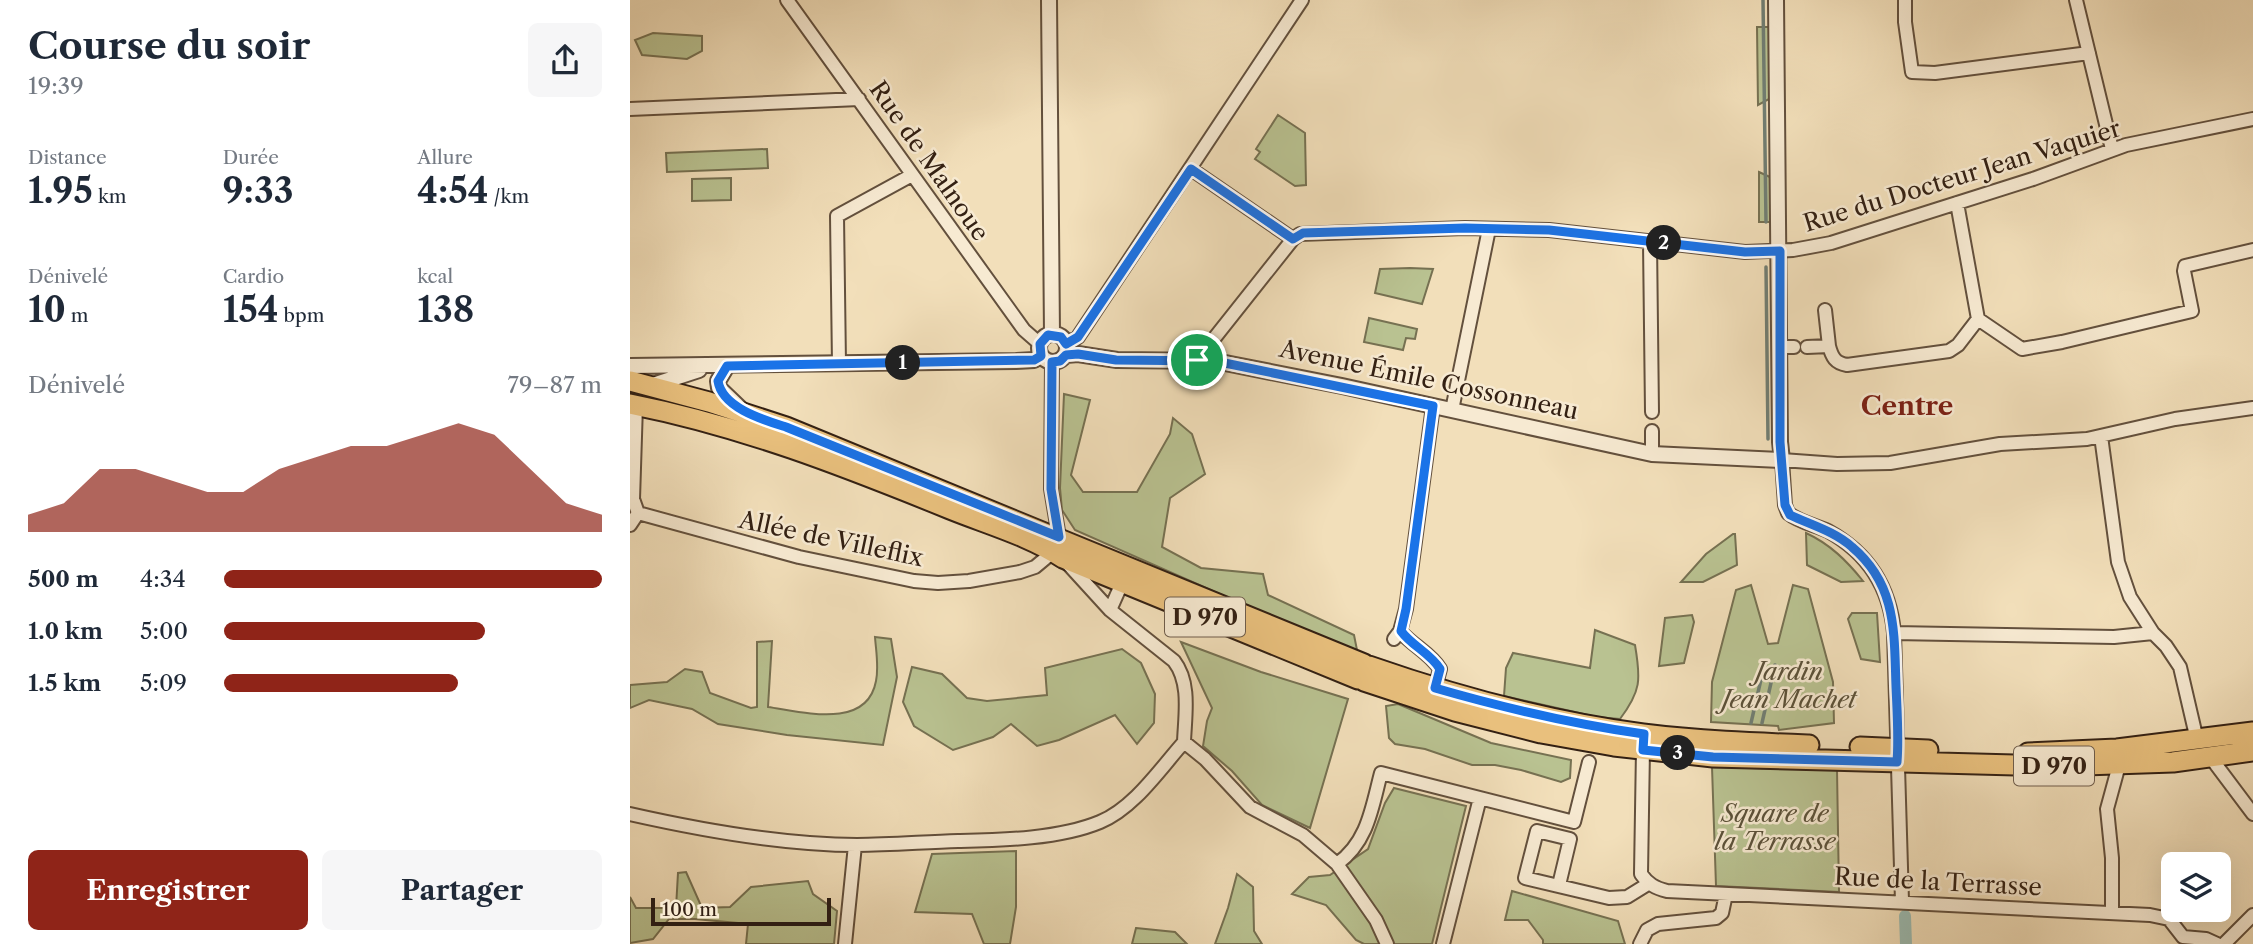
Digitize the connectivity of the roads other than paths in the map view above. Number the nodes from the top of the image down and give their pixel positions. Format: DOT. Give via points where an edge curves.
graph roads {
  1 [pos="787,0"];
  2 [pos="1049,0"];
  3 [pos="1302,0"];
  4 [pos="1776,0"];
  5 [pos="1905,0"];
  6 [pos="2076,0"];
  7 [pos="2089,53"];
  8 [pos="859,99"];
  9 [pos="630,109"];
  10 [pos="2253,119"];
  11 [pos="2112,149"];
  12 [pos="1191,169"];
  13 [pos="912,175"];
  14 [pos="1957,204"];
  15 [pos="1489,229"];
  16 [pos="1293,239"];
  17 [pos="1650,242"];
  18 [pos="2253,250"];
  19 [pos="1780,251"];
  20 [pos="1825,310"];
  21 [pos="1978,319"];
  22 [pos="1052,334"];
  23 [pos="1829,346"];
  24 [pos="1807,347"];
  25 [pos="1066,349"];
  26 [pos="1044,354"];
  27 [pos="1197,360"];
  28 [pos="838,364"];
  29 [pos="630,366"];
  30 [pos="709,366"];
  31 [pos="727,366"];
  32 [pos="630,381"];
  33 [pos="650,386"];
  34 [pos="633,404"];
  35 [pos="1433,406"];
  36 [pos="2253,408"];
  37 [pos="1452,410"];
  38 [pos="1652,412"];
  39 [pos="745,414"];
  40 [pos="1652,431"];
  41 [pos="2101,436"];
  42 [pos="1652,454"];
  43 [pos="1782,460"];
  44 [pos="638,513"];
  45 [pos="630,525"];
  46 [pos="1058,549"];
  47 [pos="1122,583"];
  48 [pos="1110,610"];
  49 [pos="1894,633"];
  50 [pos="2152,633"];
  51 [pos="1364,672"];
  52 [pos="1435,688"];
  53 [pos="2253,732"];
  54 [pos="2197,740"];
  55 [pos="1184,742"];
  56 [pos="1644,742"];
  57 [pos="2253,751"];
  58 [pos="1898,755"];
  59 [pos="2211,758"];
  60 [pos="1589,762"];
  61 [pos="2119,765"];
  62 [pos="1480,798"];
  63 [pos="630,814"];
  64 [pos="2253,814"];
  65 [pos="855,845"];
  66 [pos="1336,864"];
  67 [pos="1648,884"];
  68 [pos="1559,885"];
  69 [pos="1726,894"];
  70 [pos="1902,901"];
  71 [pos="2112,912"];
  72 [pos="2253,915"];
  73 [pos="2182,940"];
  74 [pos="845,944"];
  75 [pos="1387,944"];
  76 [pos="1443,944"];
  77 [pos="1640,944"];
  78 [pos="2217,944"];
  79 [pos="2224,944"];
  1 -- 8 [label="street, Rue de Malnoue"];
  2 -- 22 [label="street"];
  3 -- 12 [label="street"];
  4 -- 19 [label="street"];
  5 -- 7 [label="street" via="1912,72"];
  6 -- 7 [label="street"];
  7 -- 11 [label="street"];
  8 -- 9 [label="street"];
  8 -- 13 [label="street, Rue de Malnoue"];
  10 -- 11 [label="street, Rue du Docteur Jean Vaquier"];
  11 -- 14 [label="street, Rue du Docteur Jean Vaquier"];
  12 -- 16 [label="street"];
  12 -- 25 [label="street"];
  13 -- 26 [label="street, Rue de Malnoue"];
  13 -- 28 [label="street" via="837,216"];
  14 -- 19 [label="street, Rue du Docteur Jean Vaquier" via="1831,243"];
  14 -- 21 [label="street"];
  15 -- 16 [label="street, Rue du Docteur Jean Vaquier" via="1303,233"];
  15 -- 17 [label="street, Rue du Docteur Jean Vaquier" via="1549,230"];
  15 -- 37 [label="street"];
  16 -- 27 [label="street"];
  17 -- 19 [label="street, Rue du Docteur Jean Vaquier"];
  17 -- 38 [label="street"];
  18 -- 21 [label="street" via="2185,266 2192,311 2022,349"];
  19 -- 43 [label="street" via="1786,347"];
  20 -- 23 [label="street"];
  21 -- 23 [label="street" via="1949,351 1847,365 1832,357"];
  22 -- 25 [label="street" via="1061,337"];
  22 -- 26 [label="street" via="1044,337"];
  23 -- 24 [label="street"];
  25 -- 26 [label="street" via="1060,361"];
  25 -- 27 [label="street, Avenue Émile Cossonneau" via="1116,360"];
  26 -- 28 [label="street" via="1016,361"];
  26 -- 46 [label="street"];
  27 -- 35 [label="street, Avenue Émile Cossonneau"];
  28 -- 31 [label="street"];
  29 -- 30 [label="street"];
  30 -- 31 [label="street"];
  30 -- 33 [label="street"];
  31 -- 39 [label="street" via="719,388"];
  32 -- 33 [label="main road, D 970"];
  33 -- 34 [label="main road"];
  33 -- 39 [label="main road, D 970"];
  34 -- 44 [label="street" via="633,499"];
  34 -- 46 [label="main road, D 970" via="786,445"];
  35 -- 37 [label="street, Avenue Émile Cossonneau"];
  35 -- 52 [label="street" via="1406,609 1397,635 1434,659 1440,669"];
  36 -- 41 [label="street"];
  37 -- 42 [label="street, Avenue Émile Cossonneau"];
  39 -- 46 [label="main road, D 970" via="799,432"];
  40 -- 42 [label="street"];
  41 -- 43 [label="street" via="2000,444 1890,463"];
  41 -- 50 [label="street" via="2118,562 2130,597"];
  42 -- 43 [label="street, Avenue Émile Cossonneau"];
  43 -- 49 [label="street" via="1785,505 1792,516 1841,539 1866,561 1886,595"];
  44 -- 45 [label="street"];
  44 -- 46 [label="street, Allée de Villeflix" via="789,555 914,581 969,581 1020,572"];
  46 -- 47 [label="main road, D 970"];
  46 -- 48 [label="street"];
  46 -- 51 [label="main road, D 970"];
  47 -- 48 [label="street"];
  47 -- 51 [label="main road, D 970"];
  48 -- 55 [label="street" via="1182,671"];
  49 -- 50 [label="street" via="2114,637"];
  49 -- 58 [label="street"];
  50 -- 54 [label="street" via="2180,667"];
  51 -- 52 [label="main road, D 970"];
  51 -- 56 [label="main road, D 970" via="1455,711 1541,733"];
  52 -- 56 [label="main road, D 970"];
  53 -- 54 [label="main road, D 970"];
  54 -- 58 [label="main road, D 970" via="2055,752"];
  55 -- 65 [label="street" via="1134,797 1102,821 1082,828 994,840"];
  55 -- 66 [label="street" via="1250,807 1303,835"];
  56 -- 58 [label="main road, D 970" via="1713,757"];
  56 -- 58 [label="main road, D 970" via="1661,748 1688,739"];
  56 -- 67 [label="street" via="1640,861"];
  57 -- 59 [label="main road, D 970"];
  58 -- 61 [label="main road, D 970" via="2055,766"];
  58 -- 70 [label="street"];
  59 -- 61 [label="main road, D 970"];
  59 -- 64 [label="street"];
  60 -- 62 [label="street" via="1574,822"];
  61 -- 71 [label="street" via="2107,809"];
  62 -- 66 [label="street" via="1381,772 1364,833 1350,855"];
  62 -- 76 [label="street"];
  63 -- 65 [label="street" via="727,833"];
  65 -- 74 [label="street"];
  66 -- 75 [label="street" via="1376,920"];
  67 -- 68 [label="street" via="1619,898"];
  67 -- 69 [label="street, Rue de la Terrasse" via="1667,891"];
  68 -- 68 [label="street" via="1525,877 1537,831 1570,839"];
  69 -- 70 [label="street, Rue de la Terrasse"];
  69 -- 77 [label="street" via="1722,913 1716,918 1658,924 1647,930"];
  70 -- 71 [label="street, Rue de la Terrasse"];
  71 -- 73 [label="street, Rue de la Terrasse" via="2169,919"];
  72 -- 79 [label="street"];
  73 -- 78 [label="street, Rue de la Terrasse" via="2206,939"];
}
